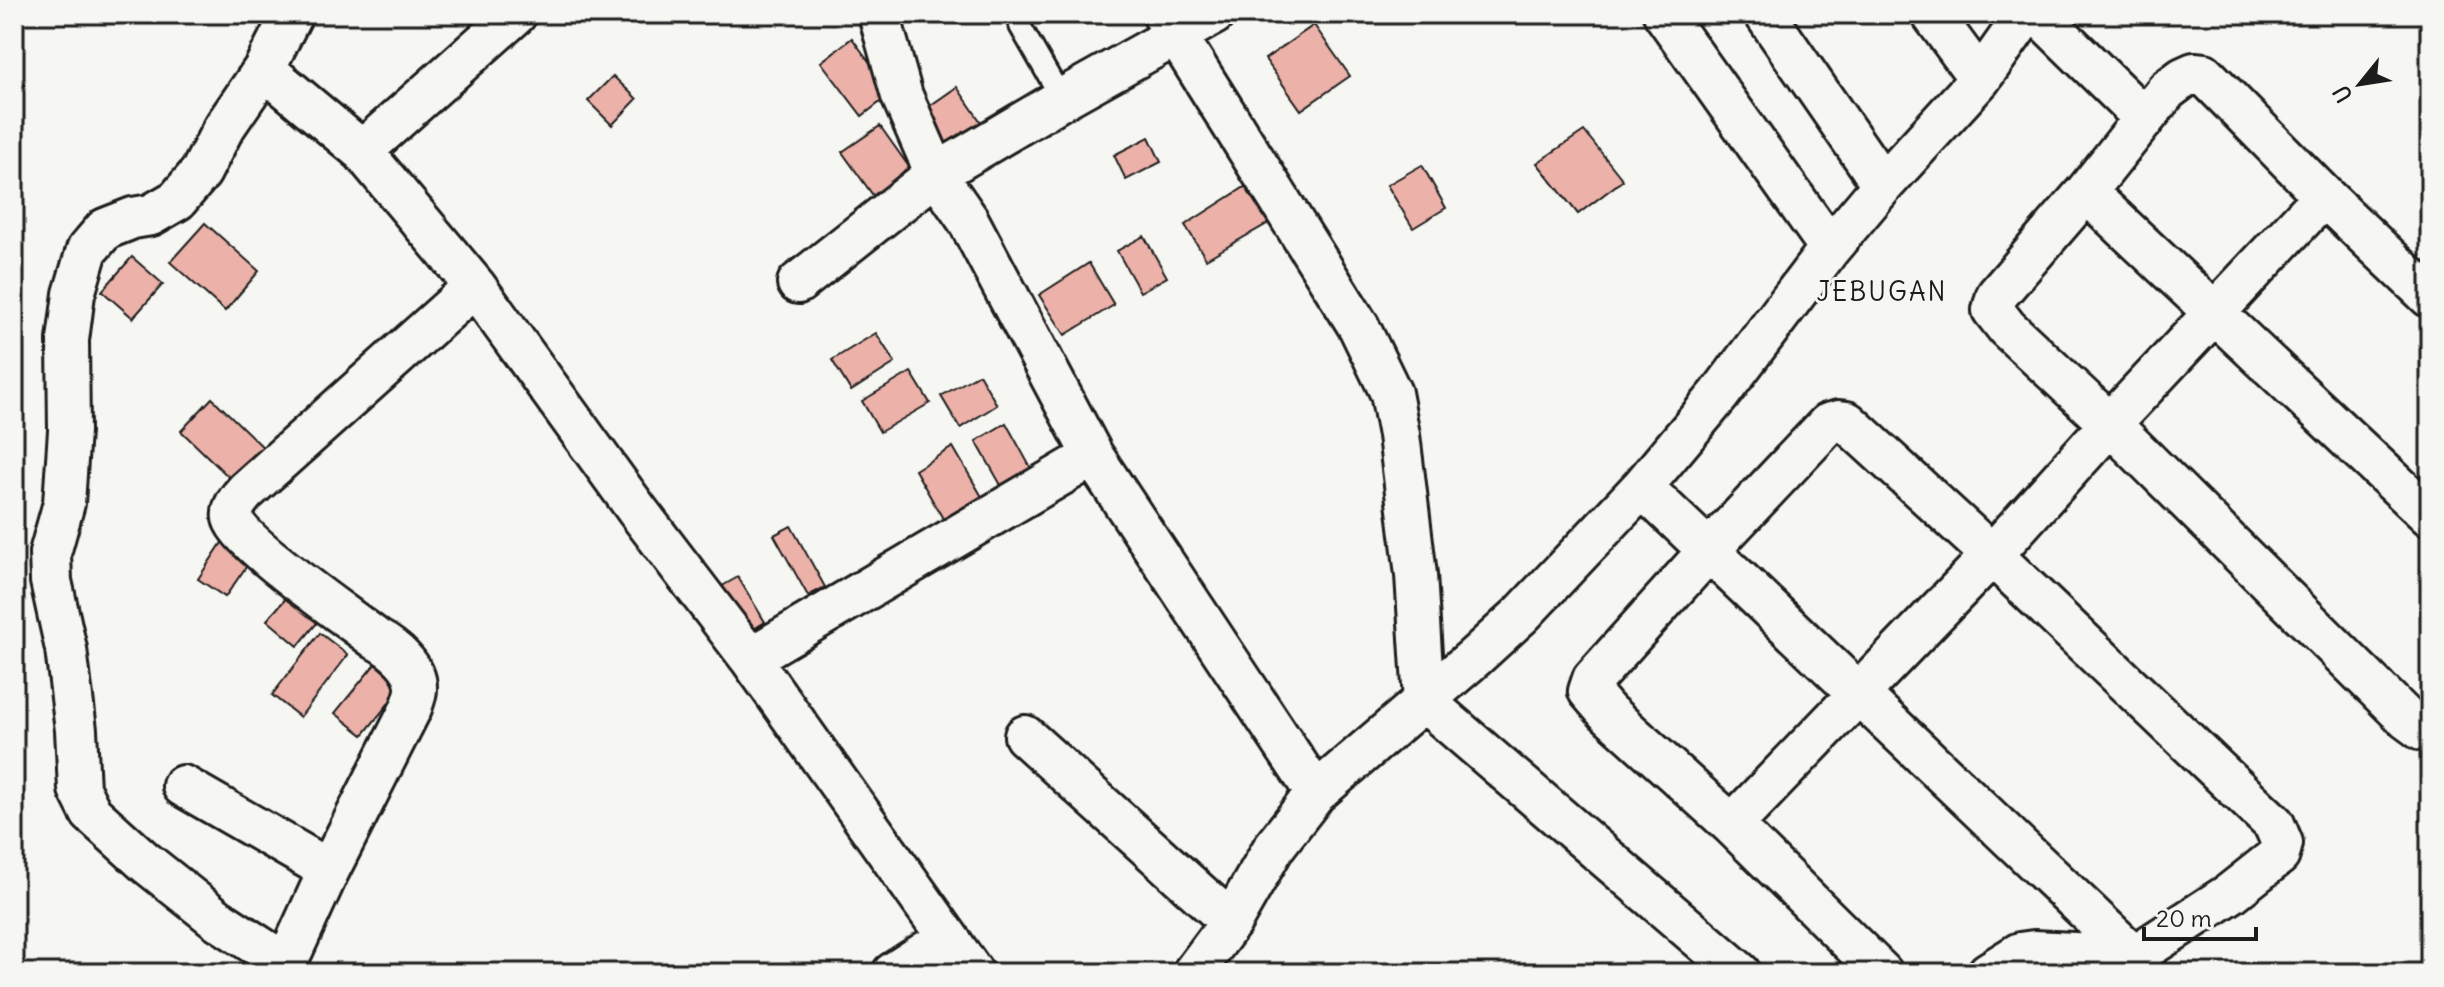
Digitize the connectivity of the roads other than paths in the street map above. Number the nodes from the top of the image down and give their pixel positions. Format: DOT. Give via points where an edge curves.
graph roads {
  1 [pos="292,14"];
  2 [pos="516,14"];
  3 [pos="879,14"];
  4 [pos="1214,14"];
  5 [pos="1664,14"];
  6 [pos="1765,14"];
  7 [pos="1932,14"];
  8 [pos="2026,14"];
  9 [pos="2038,14"];
  10 [pos="1170,25"];
  11 [pos="1020,26"];
  12 [pos="264,69"];
  13 [pos="1980,79"];
  14 [pos="1062,99"];
  15 [pos="2144,118"];
  16 [pos="362,151"];
  17 [pos="936,174"];
  18 [pos="1883,185"];
  19 [pos="2086,192"];
  20 [pos="2324,196"];
  21 [pos="1830,248"];
  22 [pos="798,283"];
  23 [pos="475,286"];
  24 [pos="2430,297"];
  25 [pos="2215,312"];
  26 [pos="2110,424"];
  27 [pos="1093,456"];
  28 [pos="1642,487"];
  29 [pos="2430,516"];
  30 [pos="1710,549"];
  31 [pos="1992,555"];
  32 [pos="750,658"];
  33 [pos="1859,692"];
  34 [pos="1424,701"];
  35 [pos="2430,731"];
  36 [pos="1025,736"];
  37 [pos="183,786"];
  38 [pos="1316,793"];
  39 [pos="1732,825"];
  40 [pos="329,870"];
  41 [pos="1231,922"];
  42 [pos="946,939"];
  43 [pos="2134,956"];
  44 [pos="281,968"];
  45 [pos="893,973"];
  46 [pos="973,973"];
  47 [pos="1193,973"];
  48 [pos="1740,973"];
  49 [pos="1882,973"];
  50 [pos="1988,973"];
  1 -- 12 [label="street"];
  2 -- 16 [label="street"];
  3 -- 17 [label="street" via="902,96"];
  4 -- 10 [label="street"];
  5 -- 21 [label="street"];
  6 -- 18 [label="street"];
  7 -- 13 [label="street"];
  8 -- 13 [label="street"];
  9 -- 15 [label="street"];
  10 -- 14 [label="street"];
  10 -- 34 [label="street" via="1359,327 1391,393 1416,575"];
  11 -- 14 [label="lane"];
  12 -- 16 [label="street"];
  12 -- 44 [label="street" via="201,172 177,200 151,215 105,229 87,250 68,340 64,503 50,553 76,730 79,789 91,813"];
  13 -- 18 [label="street"];
  14 -- 17 [label="street"];
  15 -- 19 [label="street"];
  15 -- 20 [label="street" via="2183,78 2204,74"];
  16 -- 23 [label="street"];
  17 -- 22 [label="street"];
  17 -- 27 [label="street" via="968,220"];
  18 -- 21 [label="street"];
  19 -- 25 [label="street"];
  19 -- 26 [label="street" via="1997,295 1993,310"];
  20 -- 24 [label="street"];
  20 -- 25 [label="street"];
  21 -- 28 [label="street"];
  23 -- 32 [label="street"];
  23 -- 40 [label="street" via="246,491 233,512 233,520 253,545 392,648 415,678 411,708"];
  25 -- 26 [label="street"];
  25 -- 29 [label="street"];
  26 -- 31 [label="street"];
  26 -- 35 [label="street" via="2407,719"];
  27 -- 32 [label="street"];
  27 -- 38 [label="street"];
  28 -- 30 [label="street"];
  28 -- 34 [label="street" via="1522,614"];
  30 -- 31 [label="street" via="1828,424 1839,421 1847,422"];
  30 -- 33 [label="street"];
  30 -- 39 [label="street" via="1593,679 1589,691"];
  31 -- 33 [label="street"];
  31 -- 43 [label="street" via="2279,831 2279,855 2269,864"];
  32 -- 42 [label="street"];
  33 -- 39 [label="street"];
  33 -- 43 [label="street"];
  34 -- 38 [label="street"];
  34 -- 48 [label="street"];
  36 -- 41 [label="street"];
  37 -- 40 [label="street"];
  38 -- 41 [label="street" via="1274,847"];
  39 -- 49 [label="street"];
  40 -- 44 [label="street"];
  41 -- 47 [label="street"];
  42 -- 45 [label="street"];
  42 -- 46 [label="street"];
  43 -- 50 [label="street" via="2034,951 2020,953"];
}
